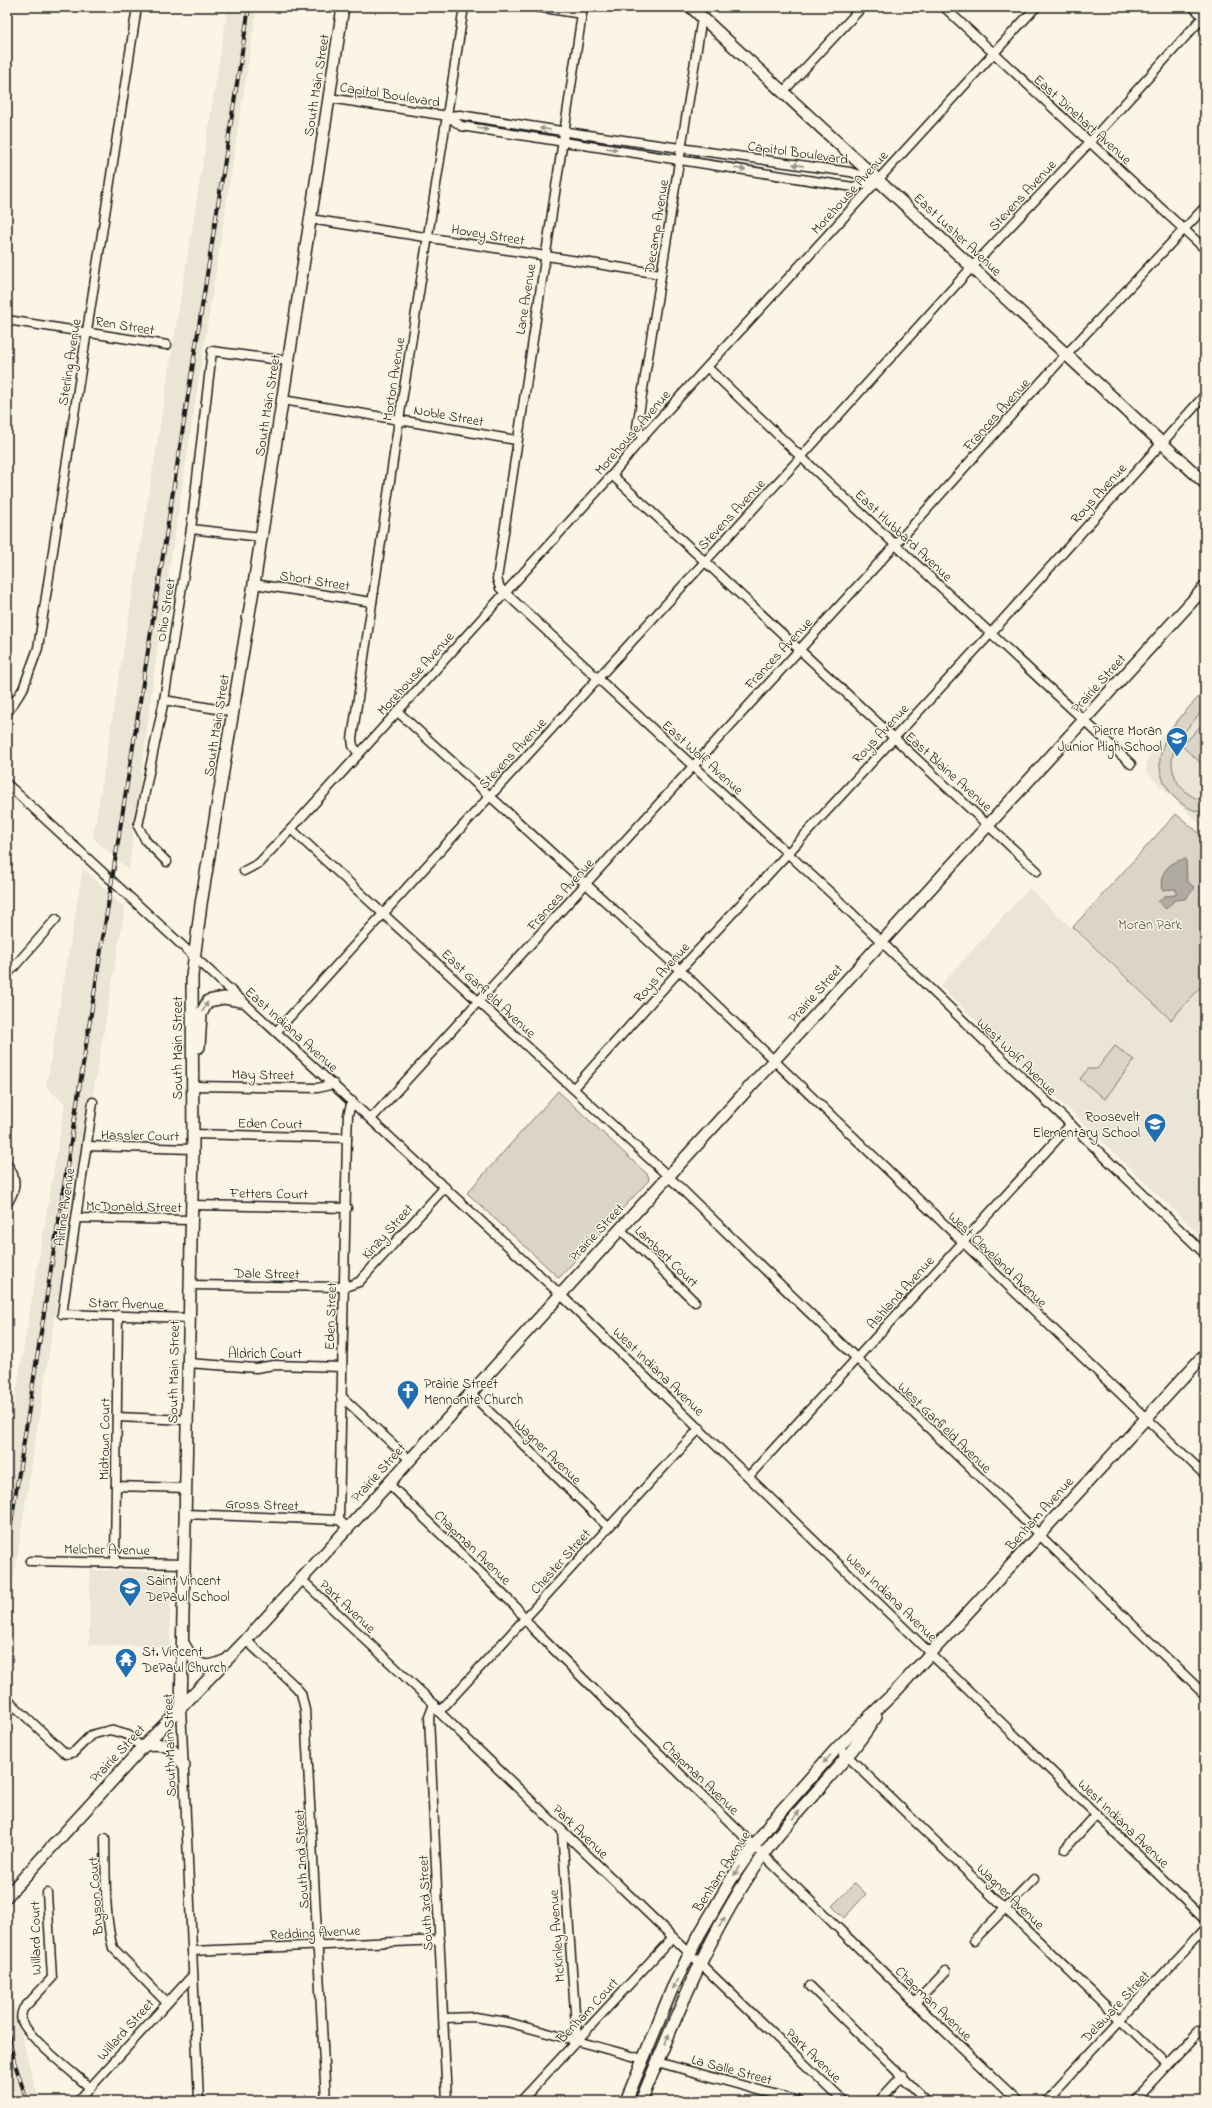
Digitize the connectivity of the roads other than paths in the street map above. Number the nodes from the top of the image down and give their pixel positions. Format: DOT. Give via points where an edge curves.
graph roads {
  1 [pos="137,7"];
  2 [pos="343,7"];
  3 [pos="464,7"];
  4 [pos="537,7"];
  5 [pos="691,7"];
  6 [pos="862,7"];
  7 [pos="944,7"];
  8 [pos="1036,7"];
  9 [pos="1193,7"];
  10 [pos="582,10"];
  11 [pos="702,17"];
  12 [pos="1205,17"];
  13 [pos="993,54"];
  14 [pos="783,92"];
  15 [pos="329,98"];
  16 [pos="448,116"];
  17 [pos="564,132"];
  18 [pos="563,141"];
  19 [pos="1089,143"];
  20 [pos="681,149"];
  21 [pos="679,160"];
  22 [pos="877,180"];
  23 [pos="1205,207"];
  24 [pos="310,219"];
  25 [pos="1184,230"];
  26 [pos="428,238"];
  27 [pos="1205,249"];
  28 [pos="545,256"];
  29 [pos="972,267"];
  30 [pos="661,274"];
  31 [pos="7,320"];
  32 [pos="86,332"];
  33 [pos="168,345"];
  34 [pos="1067,355"];
  35 [pos="288,361"];
  36 [pos="707,367"];
  37 [pos="1205,395"];
  38 [pos="283,400"];
  39 [pos="399,420"];
  40 [pos="643,437"];
  41 [pos="516,440"];
  42 [pos="1161,442"];
  43 [pos="801,457"];
  44 [pos="612,475"];
  45 [pos="1205,483"];
  46 [pos="191,529"];
  47 [pos="261,537"];
  48 [pos="896,544"];
  49 [pos="705,562"];
  50 [pos="254,584"];
  51 [pos="1205,587"];
  52 [pos="505,593"];
  53 [pos="372,602"];
  54 [pos="991,633"];
  55 [pos="799,650"];
  56 [pos="598,678"];
  57 [pos="164,700"];
  58 [pos="234,712"];
  59 [pos="398,712"];
  60 [pos="7,714"];
  61 [pos="1084,719"];
  62 [pos="894,738"];
  63 [pos="359,754"];
  64 [pos="1131,764"];
  65 [pos="693,765"];
  66 [pos="7,784"];
  67 [pos="490,796"];
  68 [pos="988,824"];
  69 [pos="291,829"];
  70 [pos="788,853"];
  71 [pos="167,862"];
  72 [pos="244,871"];
  73 [pos="1037,871"];
  74 [pos="586,885"];
  75 [pos="384,914"];
  76 [pos="56,919"];
  77 [pos="881,942"];
  78 [pos="194,957"];
  79 [pos="9,970"];
  80 [pos="680,970"];
  81 [pos="241,1001"];
  82 [pos="480,1001"];
  83 [pos="276,1032"];
  84 [pos="193,1058"];
  85 [pos="774,1060"];
  86 [pos="334,1084"];
  87 [pos="192,1086"];
  88 [pos="574,1088"];
  89 [pos="352,1101"];
  90 [pos="93,1102"];
  91 [pos="372,1119"];
  92 [pos="1071,1124"];
  93 [pos="193,1134"];
  94 [pos="347,1138"];
  95 [pos="87,1146"];
  96 [pos="193,1149"];
  97 [pos="7,1164"];
  98 [pos="668,1176"];
  99 [pos="445,1187"];
  100 [pos="7,1204"];
  101 [pos="192,1205"];
  102 [pos="347,1208"];
  103 [pos="76,1218"];
  104 [pos="191,1220"];
  105 [pos="620,1229"];
  106 [pos="963,1243"];
  107 [pos="1205,1254"];
  108 [pos="190,1285"];
  109 [pos="345,1288"];
  110 [pos="560,1294"];
  111 [pos="695,1302"];
  112 [pos="62,1314"];
  113 [pos="118,1315"];
  114 [pos="189,1318"];
  115 [pos="1205,1354"];
  116 [pos="857,1359"];
  117 [pos="188,1363"];
  118 [pos="341,1367"];
  119 [pos="470,1393"];
  120 [pos="341,1396"];
  121 [pos="117,1417"];
  122 [pos="1146,1418"];
  123 [pos="187,1420"];
  124 [pos="700,1428"];
  125 [pos="410,1460"];
  126 [pos="749,1476"];
  127 [pos="1205,1476"];
  128 [pos="388,1484"];
  129 [pos="116,1486"];
  130 [pos="186,1488"];
  131 [pos="185,1514"];
  132 [pos="339,1520"];
  133 [pos="608,1527"];
  134 [pos="348,1528"];
  135 [pos="1038,1536"];
  136 [pos="30,1561"];
  137 [pos="115,1562"];
  138 [pos="184,1564"];
  139 [pos="301,1580"];
  140 [pos="525,1619"];
  141 [pos="246,1640"];
  142 [pos="182,1642"];
  143 [pos="931,1653"];
  144 [pos="226,1660"];
  145 [pos="895,1692"];
  146 [pos="1205,1695"];
  147 [pos="7,1699"];
  148 [pos="434,1704"];
  149 [pos="181,1707"];
  150 [pos="439,1712"];
  151 [pos="144,1746"];
  152 [pos="838,1747"];
  153 [pos="847,1756"];
  154 [pos="184,1766"];
  155 [pos="1096,1815"];
  156 [pos="562,1831"];
  157 [pos="105,1838"];
  158 [pos="754,1846"];
  159 [pos="1065,1849"];
  160 [pos="763,1855"];
  161 [pos="1034,1879"];
  162 [pos="47,1893"];
  163 [pos="7,1896"];
  164 [pos="1005,1909"];
  165 [pos="1205,1920"];
  166 [pos="1205,1928"];
  167 [pos="672,1937"];
  168 [pos="440,1940"];
  169 [pos="974,1940"];
  170 [pos="318,1945"];
  171 [pos="192,1951"];
  172 [pos="689,1954"];
  173 [pos="701,1965"];
  174 [pos="946,1971"];
  175 [pos="193,1975"];
  176 [pos="810,1986"];
  177 [pos="167,2003"];
  178 [pos="915,2003"];
  179 [pos="444,2018"];
  180 [pos="1120,2019"];
  181 [pos="1198,2032"];
  182 [pos="576,2040"];
  183 [pos="643,2059"];
  184 [pos="657,2062"];
  185 [pos="1167,2065"];
  186 [pos="903,2076"];
  187 [pos="90,2088"];
  188 [pos="78,2101"];
  189 [pos="199,2101"];
  190 [pos="326,2101"];
  191 [pos="447,2101"];
  192 [pos="521,2101"];
  193 [pos="626,2101"];
  194 [pos="641,2101"];
  195 [pos="799,2101"];
  196 [pos="844,2101"];
  197 [pos="879,2101"];
  198 [pos="926,2101"];
  199 [pos="1018,2101"];
  200 [pos="1045,2101"];
  201 [pos="1134,2101"];
  1 -- 32 [label="street, Sterling Avenue"];
  2 -- 15 [label="main road, South Main Street"];
  3 -- 16 [label="street, Morton Avenue"];
  4 -- 10 [label="street"];
  5 -- 11 [label="main road, East Lusher Avenue"];
  6 -- 14 [label="street"];
  7 -- 13 [label="street, East Dinehart Avenue"];
  8 -- 13 [label="street, Morehouse Avenue"];
  9 -- 12 [label="street"];
  10 -- 17 [label="street, Lane Avenue"];
  11 -- 14 [label="main road, East Lusher Avenue"];
  11 -- 20 [label="street, Decamp Avenue"];
  12 -- 19 [label="street, Stevens Avenue"];
  13 -- 19 [label="street, East Dinehart Avenue"];
  13 -- 22 [label="street, Morehouse Avenue"];
  14 -- 22 [label="main road, East Lusher Avenue"];
  15 -- 16 [label="street, Capitol Boulevard"];
  15 -- 24 [label="main road, South Main Street"];
  17 -- 16 [label="street, Capitol Boulevard, one-way" via="460,115"];
  16 -- 18 [label="street, Capitol Boulevard, one-way" via="461,126"];
  16 -- 26 [label="street, Morton Avenue"];
  17 -- 18 [label="street, Lane Avenue"];
  17 -- 20 [label="street, Capitol Boulevard"];
  18 -- 21 [label="street, Capitol Boulevard, one-way"];
  18 -- 28 [label="street, Lane Avenue"];
  19 -- 25 [label="street, East Dinehart Avenue"];
  19 -- 29 [label="street, Stevens Avenue"];
  20 -- 21 [label="street, Decamp Avenue"];
  22 -- 20 [label="street, Capitol Boulevard, one-way" via="850,172"];
  21 -- 22 [label="street, Capitol Boulevard, one-way" via="853,187"];
  21 -- 30 [label="street, Decamp Avenue"];
  22 -- 29 [label="main road, East Lusher Avenue"];
  22 -- 36 [label="street, Morehouse Avenue"];
  23 -- 25 [label="street, Frances Avenue"];
  24 -- 26 [label="street, Hovey Street"];
  24 -- 35 [label="main road, South Main Street"];
  25 -- 27 [label="street, East Dinehart Avenue"];
  25 -- 34 [label="street, Frances Avenue"];
  26 -- 28 [label="street, Hovey Street"];
  26 -- 39 [label="street, Morton Avenue"];
  28 -- 30 [label="street, Hovey Street"];
  28 -- 41 [label="street, Lane Avenue"];
  29 -- 34 [label="main road, East Lusher Avenue"];
  29 -- 43 [label="street, Stevens Avenue"];
  30 -- 40 [label="street, Decamp Avenue" via="637,427"];
  31 -- 32 [label="street, Ren Street"];
  32 -- 33 [label="street, Ren Street"];
  32 -- 60 [label="street, Sterling Avenue" via="38,648 23,689"];
  34 -- 42 [label="main road, East Lusher Avenue"];
  34 -- 48 [label="street, Frances Avenue"];
  35 -- 38 [label="main road, South Main Street"];
  35 -- 46 [label="street, Ohio Street" via="212,351"];
  36 -- 40 [label="street, Morehouse Avenue"];
  36 -- 43 [label="street, East Hubbard Avenue"];
  37 -- 42 [label="street, Roys Avenue"];
  38 -- 39 [label="street, Noble Street"];
  38 -- 47 [label="main road, South Main Street"];
  39 -- 41 [label="street, Noble Street"];
  39 -- 53 [label="street, Morton Avenue"];
  40 -- 44 [label="street, Morehouse Avenue"];
  41 -- 52 [label="street, Lane Avenue" via="497,579"];
  42 -- 45 [label="main road, East Lusher Avenue"];
  42 -- 54 [label="street, Roys Avenue"];
  43 -- 48 [label="street, East Hubbard Avenue"];
  43 -- 49 [label="street, Stevens Avenue"];
  44 -- 49 [label="street, East Blaine Avenue"];
  44 -- 52 [label="street, Morehouse Avenue"];
  46 -- 47 [label="street"];
  46 -- 57 [label="street, Ohio Street"];
  47 -- 50 [label="main road, South Main Street"];
  48 -- 54 [label="street, East Hubbard Avenue"];
  48 -- 55 [label="street, Frances Avenue"];
  49 -- 55 [label="street, East Blaine Avenue"];
  49 -- 56 [label="street, Stevens Avenue"];
  50 -- 53 [label="street, Short Street"];
  50 -- 58 [label="main road, South Main Street"];
  51 -- 61 [label="main road, Prairie Street"];
  52 -- 56 [label="street, East Wolf Avenue"];
  52 -- 59 [label="street, Morehouse Avenue"];
  53 -- 63 [label="street, Morton Avenue" via="352,739 353,746"];
  54 -- 61 [label="street, East Hubbard Avenue"];
  54 -- 62 [label="street, Roys Avenue"];
  55 -- 62 [label="street, East Blaine Avenue"];
  55 -- 65 [label="street, Frances Avenue"];
  56 -- 65 [label="street, East Wolf Avenue"];
  56 -- 67 [label="street, Stevens Avenue"];
  57 -- 58 [label="street"];
  57 -- 71 [label="street, Ohio Street" via="138,826 146,841"];
  58 -- 78 [label="main road, South Main Street"];
  59 -- 63 [label="street, Morehouse Avenue"];
  59 -- 67 [label="street, West Cleveland Avenue"];
  61 -- 64 [label="street, East Hubbard Avenue"];
  61 -- 68 [label="main road, Prairie Street"];
  62 -- 68 [label="street, East Blaine Avenue"];
  62 -- 70 [label="street, Roys Avenue"];
  63 -- 69 [label="street, Morehouse Avenue"];
  65 -- 70 [label="street, East Wolf Avenue"];
  65 -- 74 [label="street, Frances Avenue"];
  66 -- 78 [label="street, East Indiana Avenue"];
  67 -- 74 [label="street, West Cleveland Avenue"];
  67 -- 75 [label="street, Stevens Avenue"];
  68 -- 73 [label="street, East Blaine Avenue"];
  68 -- 77 [label="main road, Prairie Street"];
  69 -- 72 [label="street, Morehouse Avenue" via="259,863"];
  69 -- 75 [label="street, East Garfield Avenue"];
  70 -- 77 [label="street, East Wolf Avenue"];
  70 -- 80 [label="street, Roys Avenue"];
  74 -- 80 [label="street, West Cleveland Avenue"];
  74 -- 82 [label="street, Frances Avenue"];
  75 -- 82 [label="street, East Garfield Avenue"];
  75 -- 83 [label="street, Stevens Avenue"];
  76 -- 79 [label="street"];
  77 -- 85 [label="main road, Prairie Street"];
  77 -- 92 [label="street, West Wolf Avenue"];
  78 -- 81 [label="street, East Indiana Avenue"];
  78 -- 84 [label="main road, South Main Street" via="191,1013"];
  80 -- 85 [label="street, West Cleveland Avenue"];
  80 -- 88 [label="street, Roys Avenue"];
  81 -- 83 [label="street, East Indiana Avenue"];
  84 -- 81 [label="main road, one-way" via="199,1049 201,1014 205,1004 214,999 224,998"];
  82 -- 88 [label="street, East Garfield Avenue"];
  82 -- 91 [label="street, Frances Avenue"];
  83 -- 86 [label="street, East Indiana Avenue"];
  84 -- 87 [label="main road, South Main Street"];
  85 -- 98 [label="main road, Prairie Street"];
  85 -- 106 [label="street, West Cleveland Avenue"];
  86 -- 87 [label="street, May Street" via="318,1088"];
  86 -- 89 [label="street, East Indiana Avenue"];
  87 -- 93 [label="main road, South Main Street"];
  88 -- 98 [label="street, East Garfield Avenue"];
  89 -- 91 [label="street, East Indiana Avenue"];
  89 -- 94 [label="street, Eden Street" via="348,1115"];
  90 -- 95 [label="street, Airline Avenue"];
  91 -- 99 [label="street, East Indiana Avenue"];
  92 -- 106 [label="street, Ashland Avenue"];
  92 -- 107 [label="street, West Wolf Avenue"];
  93 -- 94 [label="street, Eden Court"];
  93 -- 96 [label="main road, South Main Street"];
  94 -- 102 [label="street, Eden Street"];
  95 -- 96 [label="street, Hassler Court"];
  95 -- 103 [label="street, Airline Avenue"];
  96 -- 101 [label="main road, South Main Street"];
  97 -- 100 [label="street" via="15,1185"];
  98 -- 105 [label="main road, Prairie Street"];
  98 -- 116 [label="street, West Garfield Avenue"];
  99 -- 109 [label="street, Kinzy Street" via="359,1282"];
  99 -- 110 [label="street, East Indiana Avenue"];
  101 -- 102 [label="street, Fetters Court"];
  101 -- 104 [label="main road, South Main Street"];
  102 -- 109 [label="street, Eden Street"];
  103 -- 104 [label="street, McDonald Street"];
  103 -- 112 [label="street, Airline Avenue"];
  104 -- 108 [label="main road, South Main Street"];
  105 -- 110 [label="main road, Prairie Street"];
  105 -- 111 [label="street, Lambert Court"];
  106 -- 116 [label="street, Ashland Avenue"];
  106 -- 122 [label="street, West Cleveland Avenue"];
  108 -- 109 [label="street, Dale Street"];
  108 -- 114 [label="main road, South Main Street"];
  109 -- 118 [label="street, Eden Street"];
  110 -- 119 [label="main road, Prairie Street"];
  110 -- 124 [label="street, West Indiana Avenue"];
  112 -- 113 [label="street, Starr Avenue"];
  113 -- 114 [label="street, Starr Avenue"];
  113 -- 121 [label="street, Midtown Court"];
  114 -- 117 [label="main road, South Main Street"];
  115 -- 122 [label="main road, Benham Avenue"];
  116 -- 126 [label="street, Ashland Avenue"];
  116 -- 135 [label="street, West Garfield Avenue"];
  117 -- 118 [label="street, Aldrich Court" via="256,1368 274,1365"];
  117 -- 123 [label="main road, South Main Street"];
  118 -- 120 [label="street, Eden Street"];
  119 -- 125 [label="main road, Prairie Street"];
  119 -- 133 [label="street, Wagner Avenue"];
  120 -- 125 [label="street"];
  120 -- 132 [label="street, Eden Street"];
  121 -- 123 [label="street"];
  121 -- 129 [label="street, Midtown Court"];
  122 -- 127 [label="street, West Cleveland Avenue"];
  122 -- 135 [label="main road, Benham Avenue"];
  123 -- 130 [label="main road, South Main Street"];
  124 -- 126 [label="street, West Indiana Avenue"];
  124 -- 133 [label="street, Chester Street"];
  125 -- 128 [label="main road, Prairie Street"];
  126 -- 143 [label="street, West Indiana Avenue"];
  128 -- 134 [label="main road, Prairie Street"];
  128 -- 140 [label="street, Chapman Avenue" via="516,1607"];
  129 -- 130 [label="street"];
  129 -- 137 [label="street, Midtown Court"];
  130 -- 131 [label="main road, South Main Street"];
  131 -- 132 [label="street, Gross Street"];
  131 -- 138 [label="main road, South Main Street"];
  132 -- 134 [label="street"];
  133 -- 140 [label="street, Chester Street"];
  134 -- 139 [label="main road, Prairie Street"];
  135 -- 143 [label="main road, Benham Avenue"];
  135 -- 146 [label="street, West Garfield Avenue"];
  136 -- 137 [label="street, Melcher Avenue"];
  137 -- 138 [label="street, Melcher Avenue"];
  138 -- 142 [label="main road, South Main Street"];
  139 -- 141 [label="main road, Prairie Street"];
  139 -- 148 [label="street, Park Avenue"];
  140 -- 150 [label="street, Chester Street"];
  140 -- 158 [label="street, Chapman Avenue"];
  141 -- 144 [label="main road, Prairie Street"];
  141 -- 170 [label="street, South 2nd Street" via="301,1693 305,1710"];
  142 -- 144 [label="main road" via="190,1657 198,1664 213,1666"];
  142 -- 149 [label="main road, South Main Street"];
  143 -- 145 [label="main road, Benham Avenue"];
  143 -- 155 [label="street, West Indiana Avenue"];
  144 -- 149 [label="main road, Prairie Street"];
  145 -- 152 [label="main road, Benham Avenue"];
  145 -- 153 [label="main road, Benham Avenue"];
  147 -- 151 [label="street" via="66,1754 74,1752 91,1735 110,1730 128,1734"];
  148 -- 150 [label="street, Park Avenue"];
  148 -- 168 [label="street, South 3rd Street" via="429,1717"];
  149 -- 151 [label="main road, Prairie Street"];
  149 -- 154 [label="street, South Main Street"];
  150 -- 156 [label="street, Park Avenue"];
  151 -- 154 [label="main road" via="157,1744 172,1749"];
  151 -- 163 [label="main road, Prairie Street"];
  152 -- 153 [label="street, Wagner Avenue"];
  152 -- 158 [label="main road, Benham Avenue, one-way" via="793,1796"];
  160 -- 153 [label="main road, Benham Avenue, one-way"];
  153 -- 164 [label="street, Wagner Avenue"];
  154 -- 171 [label="street, South Main Street"];
  155 -- 159 [label="street"];
  155 -- 165 [label="street, West Indiana Avenue"];
  156 -- 167 [label="street, Park Avenue"];
  156 -- 182 [label="street, McKinley Avenue"];
  157 -- 177 [label="street, Bryson Court" via="107,1895 113,1948"];
  158 -- 160 [label="street, Chapman Avenue"];
  158 -- 172 [label="main road, Benham Avenue, one-way" via="720,1898"];
  173 -- 160 [label="main road, Benham Avenue, one-way" via="727,1913"];
  160 -- 178 [label="street, Chapman Avenue"];
  161 -- 164 [label="street"];
  162 -- 187 [label="street, Willard Court" via="52,1978 23,2009 22,2022 38,2041"];
  164 -- 169 [label="street"];
  164 -- 180 [label="street, Wagner Avenue"];
  166 -- 180 [label="street, Delaware Street"];
  167 -- 172 [label="street, Park Avenue"];
  167 -- 182 [label="street, Benham Court"];
  168 -- 170 [label="street, Redding Avenue"];
  168 -- 179 [label="street, South 3rd Street"];
  170 -- 171 [label="street, Redding Avenue"];
  170 -- 190 [label="street, South 2nd Street"];
  171 -- 175 [label="street, South Main Street"];
  172 -- 173 [label="street, Park Avenue"];
  172 -- 183 [label="main road, Benham Avenue, one-way"];
  184 -- 173 [label="main road, Benham Avenue, one-way"];
  173 -- 196 [label="street, Park Avenue"];
  174 -- 178 [label="street"];
  175 -- 177 [label="street, Willard Street"];
  175 -- 189 [label="street, South Main Street"];
  176 -- 186 [label="street"];
  177 -- 187 [label="street, Willard Street"];
  178 -- 199 [label="street, Chapman Avenue"];
  179 -- 182 [label="street" via="475,2017 508,2022"];
  179 -- 191 [label="street, South 3rd Street"];
  180 -- 185 [label="street, Wagner Avenue"];
  180 -- 200 [label="street, Delaware Street"];
  181 -- 185 [label="street"];
  182 -- 183 [label="street"];
  182 -- 192 [label="street, Benham Court"];
  183 -- 193 [label="main road, Benham Avenue"];
  184 -- 194 [label="main road, Benham Avenue"];
  184 -- 195 [label="street, La Salle Street"];
  185 -- 201 [label="street"];
  186 -- 197 [label="street"];
  186 -- 198 [label="street"];
  187 -- 188 [label="street, Willard Street"];
}
